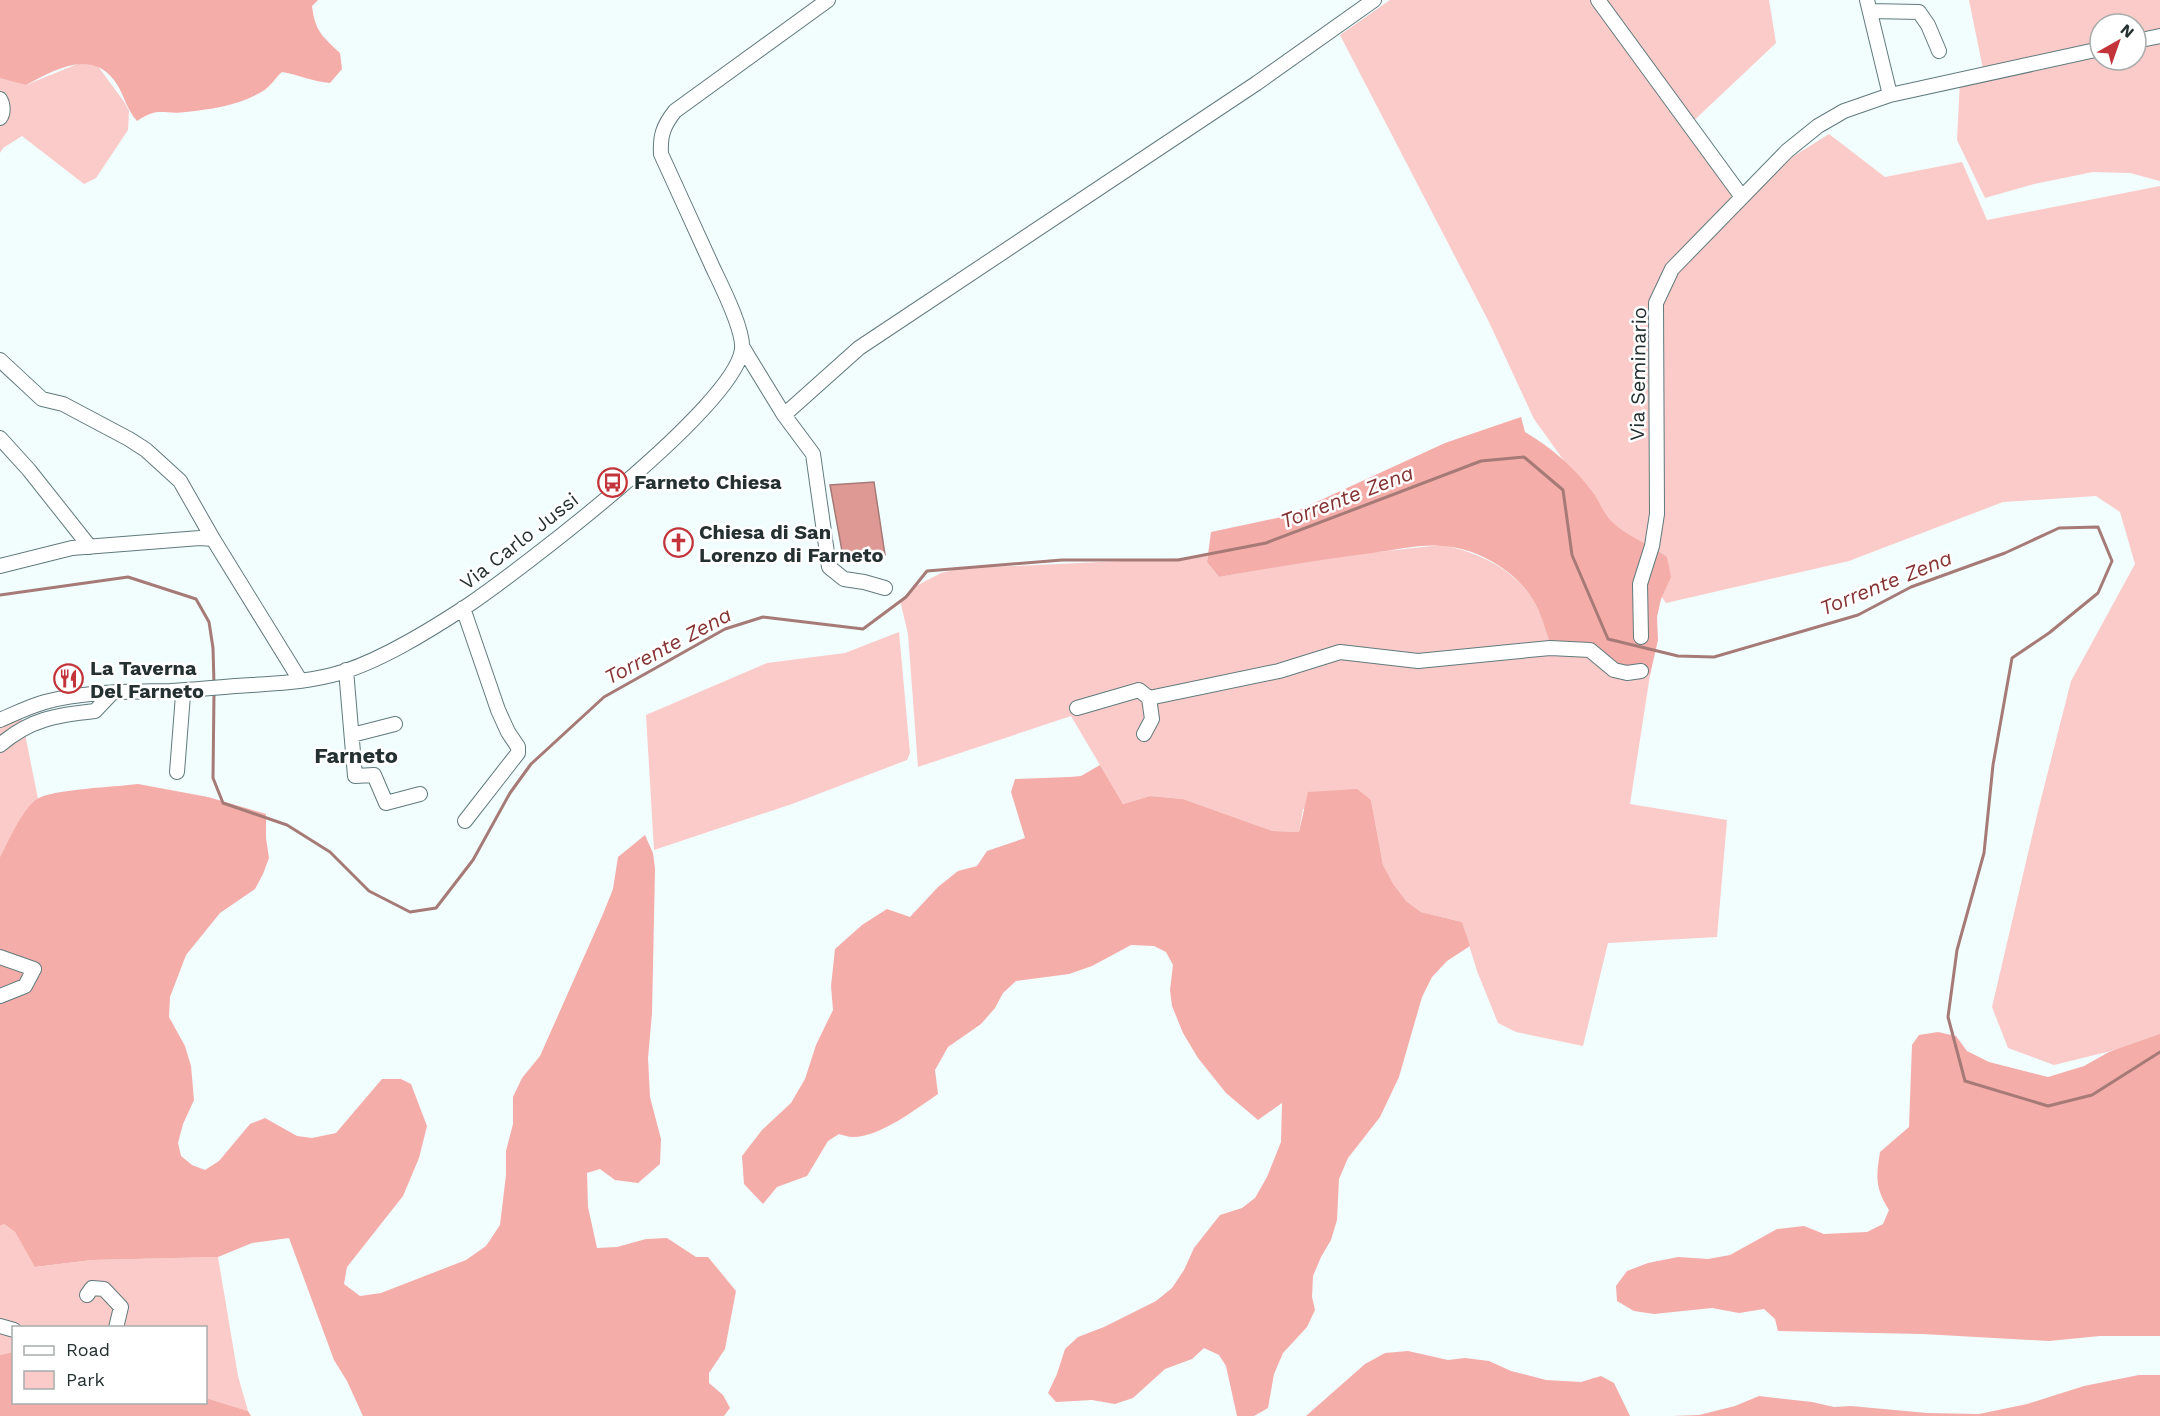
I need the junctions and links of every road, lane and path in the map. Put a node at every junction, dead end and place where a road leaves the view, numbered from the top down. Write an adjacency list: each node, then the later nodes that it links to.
1 (828, 0): 11 (street)
2 (1374, 0): 13 (street)
3 (1598, 0): 10 (street)
4 (1869, 6): 5 (street); 7 (street)
5 (1939, 51)
6 (2088, 52): 7 (street, Via Seminario)
7 (1890, 95): 10 (street, Via Seminario)
8 (0, 99): 9 (street)
9 (0, 118)
10 (1742, 197): 20 (street, Via Seminario)
11 (742, 348): 13 (street); 19 (street, Via Carlo Jussi)
12 (0, 360): 15 (street)
13 (784, 415): 18 (street)
14 (0, 438): 16 (street)
15 (213, 539): 16 (street); 23 (street)
16 (90, 547): 17 (street)
17 (0, 566)
18 (885, 588)
19 (463, 608): 21 (street, Via Carlo Jussi); 35 (street)
20 (1641, 637)
21 (346, 670): 23 (street, Via Carlo Jussi); 31 (street)
22 (1641, 671): 26 (street)
23 (300, 680): 24 (street, Via Carlo Jussi)
24 (189, 692): 25 (street, Via Carlo Jussi); 33 (street)
25 (112, 693): 28 (street, Via Carlo Jussi); 32 (street)
26 (1149, 698): 27 (street); 30 (street)
27 (1077, 708)
28 (0, 720)
29 (395, 724): 31 (street)
30 (1144, 734)
31 (352, 735): 34 (street)
32 (0, 746)
33 (177, 772)
34 (420, 794)
35 (465, 821)
36 (0, 957): 37 (street)
37 (0, 996)
38 (87, 1295): 39 (street)
39 (116, 1326)

